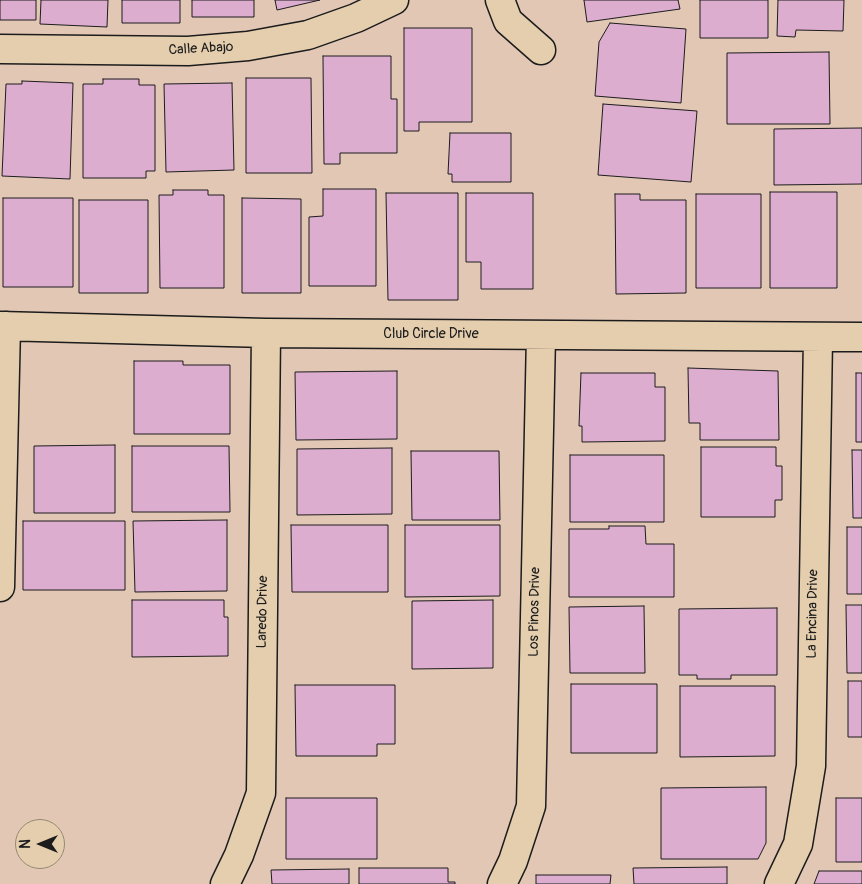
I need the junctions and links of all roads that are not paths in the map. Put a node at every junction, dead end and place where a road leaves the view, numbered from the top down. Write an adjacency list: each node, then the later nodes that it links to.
1 (394, 0): 3 (street, Calle Abajo)
2 (500, 0): 4 (street)
3 (0, 49)
4 (541, 50)
5 (3, 326): 6 (street, Club Circle Drive); 10 (street)
6 (266, 333): 7 (street, Club Circle Drive); 11 (street, Laredo Drive)
7 (541, 335): 8 (street, Club Circle Drive); 12 (street, Los Pinos Drive)
8 (818, 338): 9 (street, Club Circle Drive); 13 (street, La Encina Drive)
9 (862, 338)
10 (0, 587)
11 (225, 884)
12 (502, 884)
13 (779, 884)

